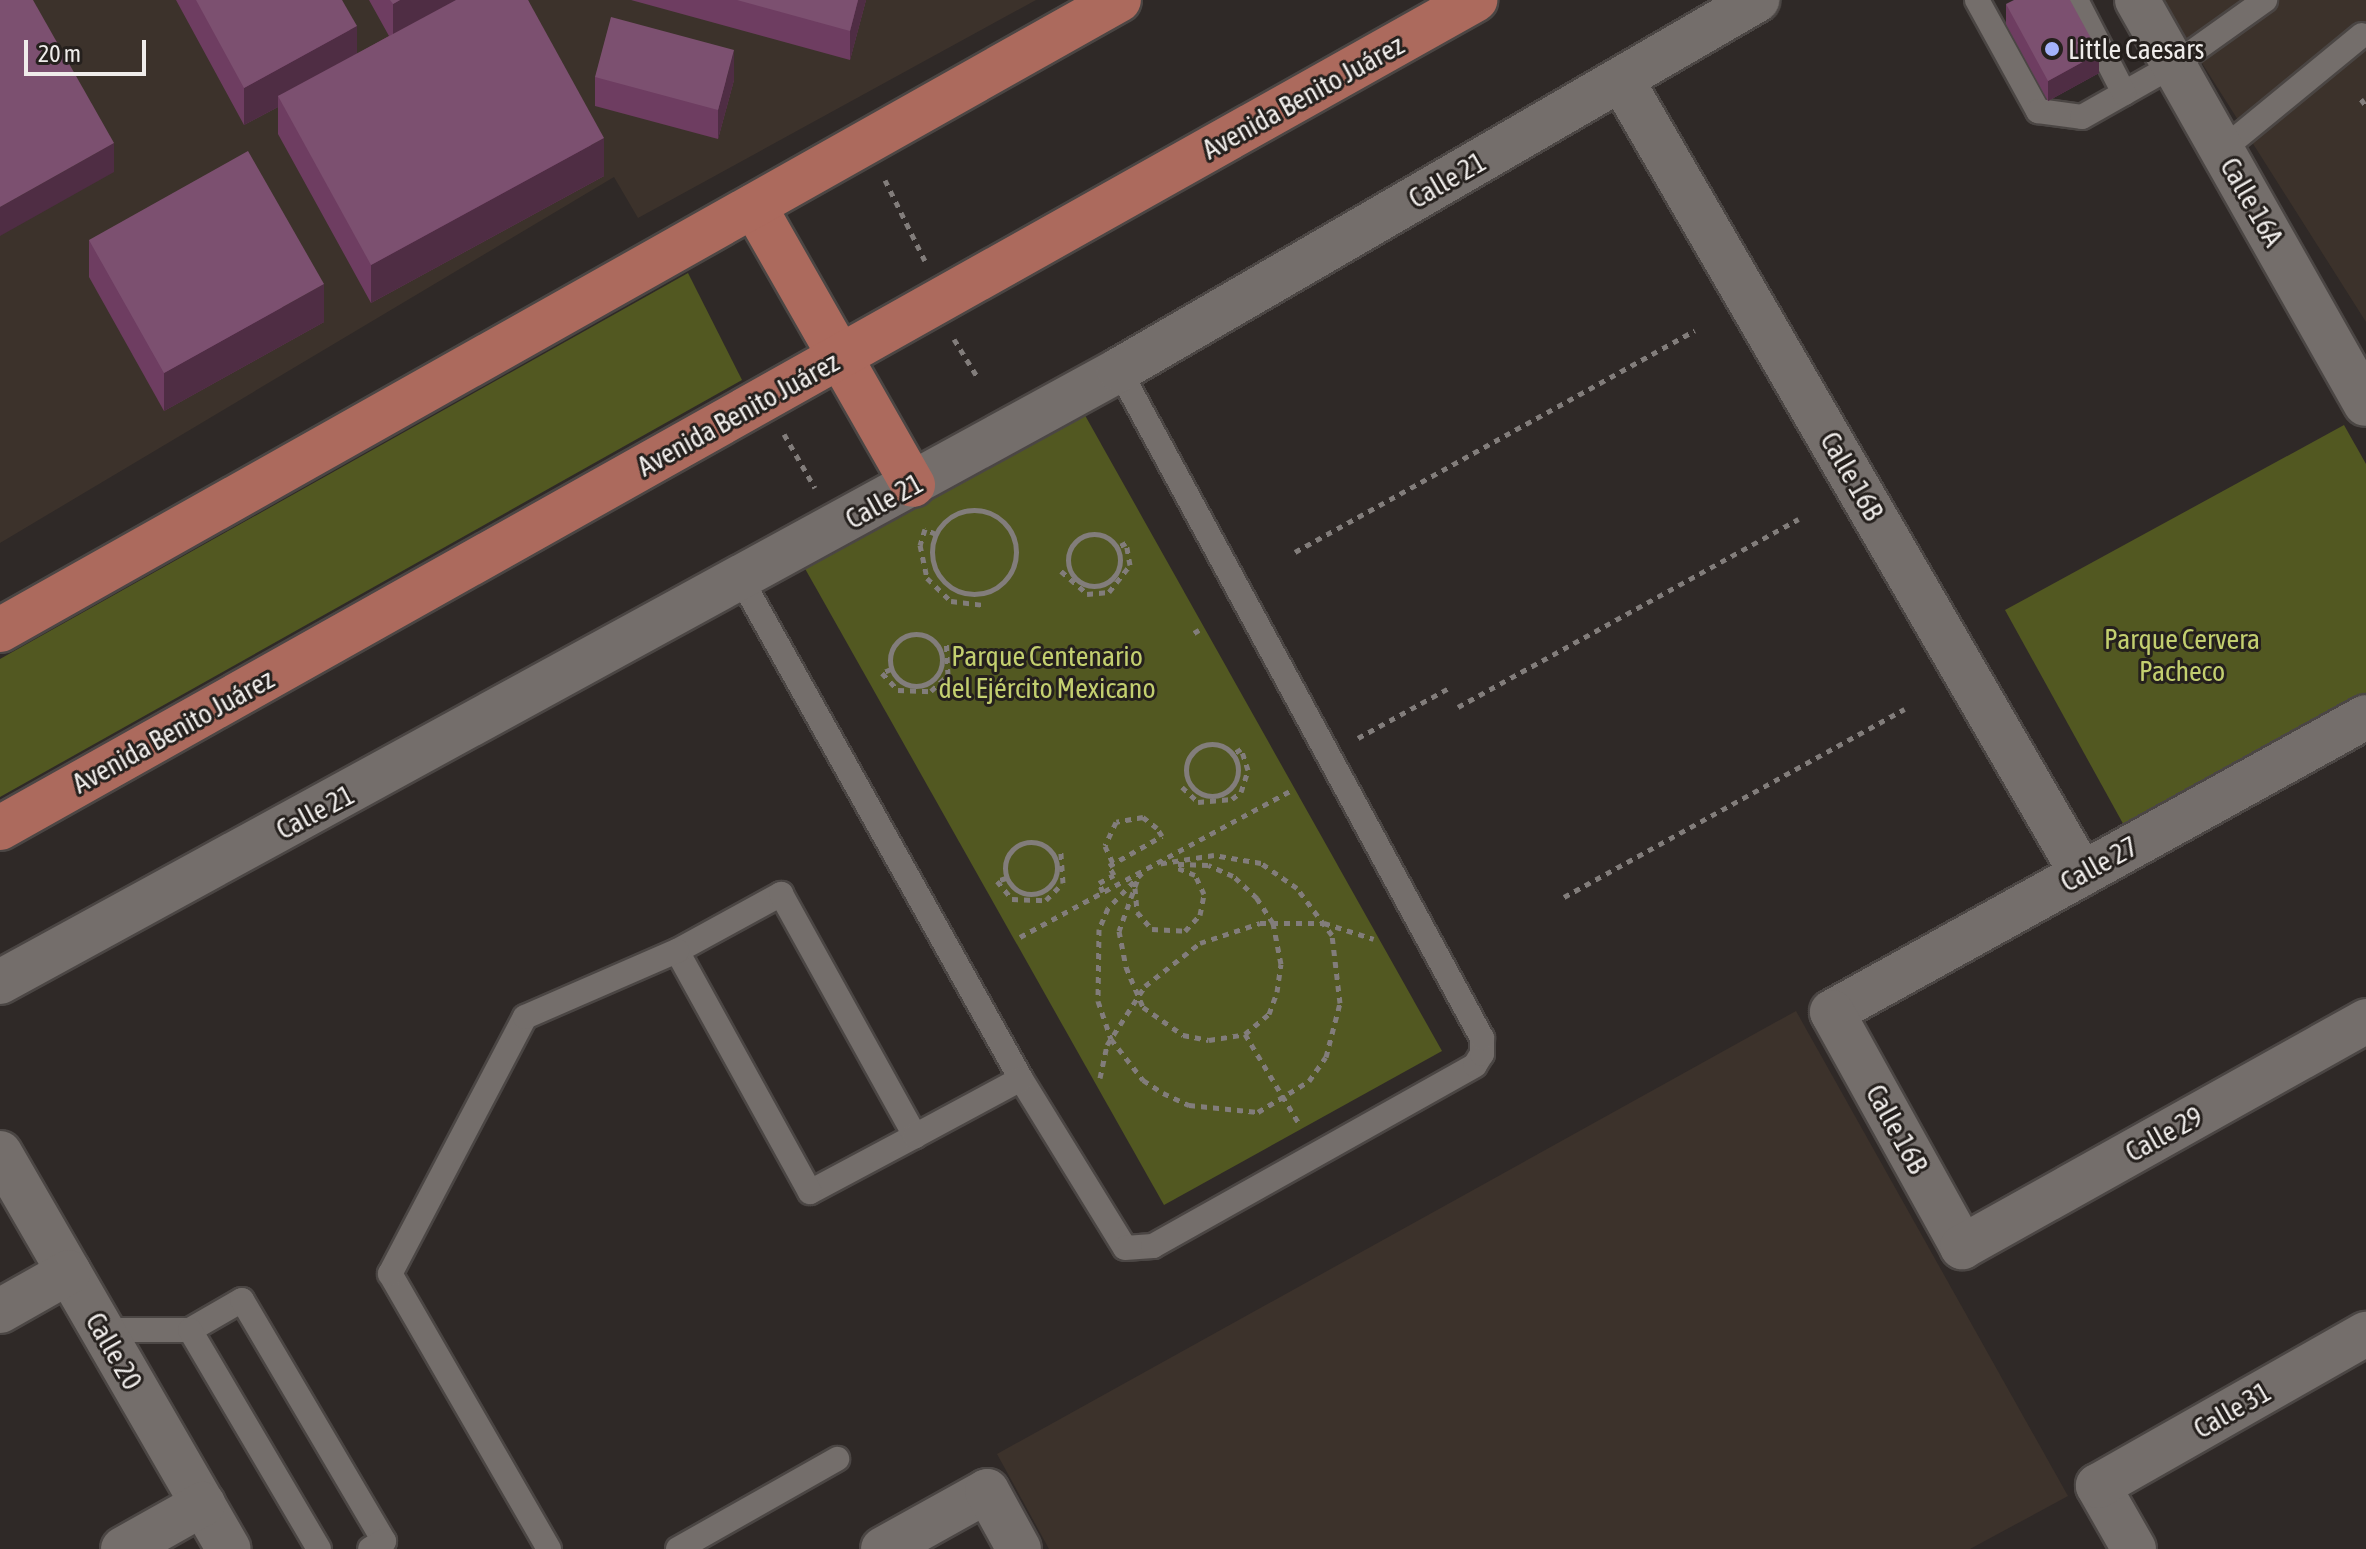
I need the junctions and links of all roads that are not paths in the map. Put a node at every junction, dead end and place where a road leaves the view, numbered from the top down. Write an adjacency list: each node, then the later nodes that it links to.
1 (1119, 0): 13 (main road)
2 (1475, 0): 14 (main road, Avenida Benito Juárez)
3 (1757, 0): 10 (street, Calle 21)
4 (1977, 0): 11 (lane)
5 (2076, 0): 11 (lane)
6 (2137, 0): 9 (street, Calle 16A)
7 (2265, 0): 9 (lane)
8 (2362, 35): 12 (lane)
9 (2174, 65): 11 (lane); 12 (street, Calle 16A)
10 (1621, 79): 15 (street, Calle 21); 22 (street, Calle 16B)
11 (2124, 93)
12 (2222, 150): 16 (street, Calle 16A)
13 (754, 206): 14 (main road); 19 (main road)
14 (838, 358): 17 (main road); 21 (main road, Avenida Benito Juárez)
15 (1119, 370): 17 (street, Calle 21); 27 (lane)
16 (2366, 404)
17 (913, 485): 18 (street, Calle 21)
18 (742, 581): 24 (street, Calle 21); 27 (lane)
19 (0, 630)
20 (2366, 717): 22 (street, Calle 27)
21 (0, 828)
22 (2082, 874): 25 (street, Calle 27)
23 (677, 951): 28 (lane); 28 (lane); 42 (lane)
24 (0, 982)
25 (1832, 1012): 30 (street, Calle 16B)
26 (2366, 1021): 30 (street, Calle 29)
27 (1021, 1079): 28 (lane)
28 (915, 1136)
29 (0, 1153): 31 (street, Calle 20)
30 (1962, 1247)
31 (69, 1272): 32 (street); 33 (street, Calle 20)
32 (0, 1311)
33 (102, 1330): 34 (lane); 37 (street, Calle 20)
34 (190, 1330): 40 (lane); 41 (lane)
35 (2366, 1334): 46 (street, Calle 31)
36 (837, 1459): 43 (lane)
37 (203, 1504): 38 (street); 39 (street, Calle 20)
38 (123, 1549)
39 (229, 1549)
40 (319, 1549)
41 (370, 1549)
42 (549, 1549)
43 (678, 1549)
44 (883, 1549): 45 (street)
45 (1019, 1549)
46 (2134, 1549)

